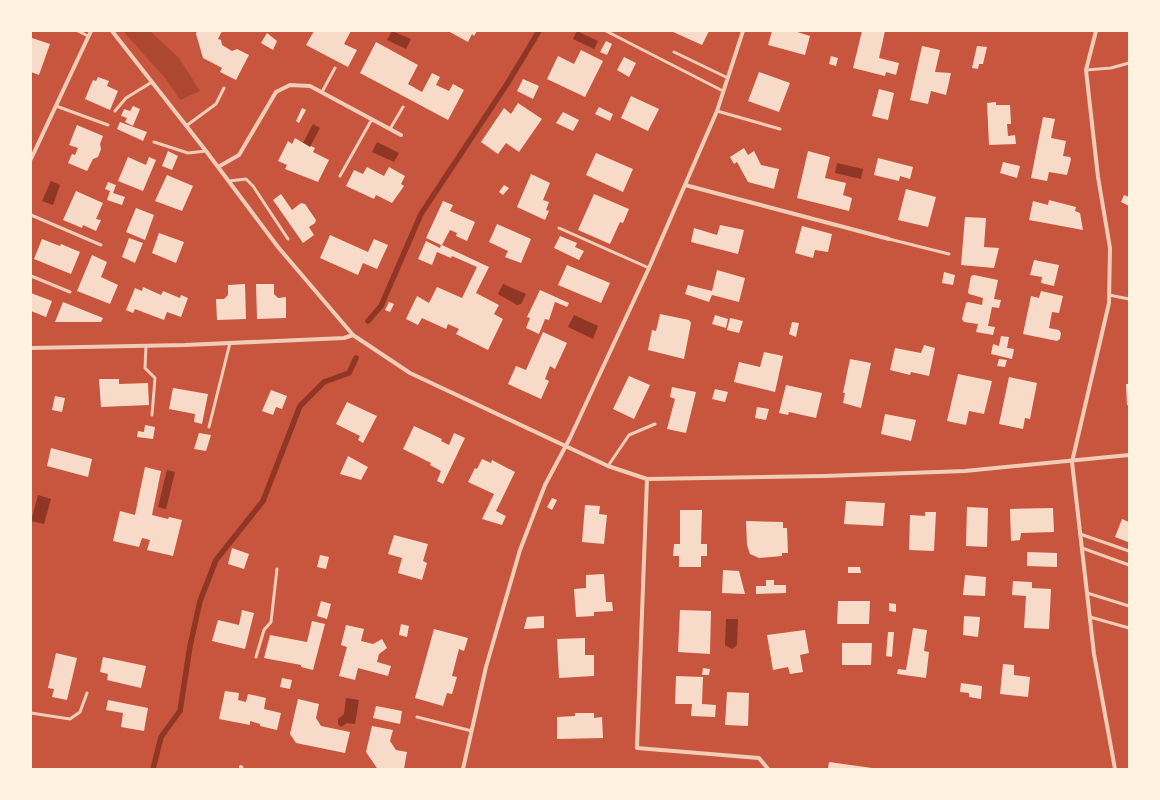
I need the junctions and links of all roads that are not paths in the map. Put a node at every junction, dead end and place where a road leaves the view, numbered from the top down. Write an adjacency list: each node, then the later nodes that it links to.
1 (78, 31): 7 (lane)
2 (91, 31): 7 (street)
3 (112, 31): 13 (street)
4 (606, 31): 16 (lane)
5 (743, 31): 12 (street)
6 (1096, 31): 11 (street)
7 (88, 36): 17 (street)
8 (674, 52): 12 (lane)
9 (1129, 63): 11 (lane)
10 (335, 68): 15 (lane)
11 (1086, 70): 43 (street)
12 (728, 78): 16 (street)
13 (152, 82): 19 (lane); 23 (street)
14 (224, 88): 23 (lane)
15 (322, 92): 21 (street); 30 (street)
16 (723, 92): 20 (street)
17 (56, 106): 22 (lane); 29 (street)
18 (403, 107): 24 (lane)
19 (115, 111)
20 (717, 111): 25 (lane); 33 (street)
21 (372, 119): 24 (street); 31 (lane)
22 (108, 124)
23 (186, 126): 28 (street)
24 (390, 129): 26 (street)
25 (780, 129)
26 (401, 135)
27 (154, 142): 28 (lane)
28 (206, 151): 30 (street)
29 (31, 159)
30 (218, 167): 32 (street)
31 (340, 176)
32 (229, 181): 37 (lane); 45 (street)
33 (685, 185): 36 (street); 40 (street)
34 (31, 215): 38 (lane)
35 (560, 228): 40 (lane)
36 (889, 239): 39 (lane)
37 (288, 240)
38 (101, 245)
39 (950, 254)
40 (649, 268): 52 (street)
41 (31, 276): 42 (lane)
42 (70, 292)
43 (1110, 295): 44 (lane); 54 (street)
44 (1129, 299)
45 (353, 335): 46 (street); 52 (street)
46 (230, 343): 47 (street); 51 (lane)
47 (146, 346): 48 (street); 49 (lane)
48 (31, 348)
49 (152, 415)
50 (655, 424): 55 (lane)
51 (210, 427)
52 (565, 447): 55 (street); 70 (street)
53 (1129, 455): 54 (street)
54 (1072, 462): 56 (street); 57 (street)
55 (608, 466): 56 (street)
56 (647, 479): 72 (street)
57 (1080, 534): 58 (street); 59 (lane)
58 (1082, 548): 60 (lane); 62 (street)
59 (1129, 552)
60 (1129, 565)
61 (277, 569): 66 (lane)
62 (1087, 593): 63 (lane); 64 (street)
63 (1129, 606)
64 (1090, 617): 65 (lane); 73 (street)
65 (1129, 628)
66 (256, 657)
67 (87, 693): 68 (lane)
68 (31, 713)
69 (417, 717): 70 (lane)
70 (472, 731): 71 (street)
71 (463, 769)
72 (768, 769)
73 (1115, 769)

